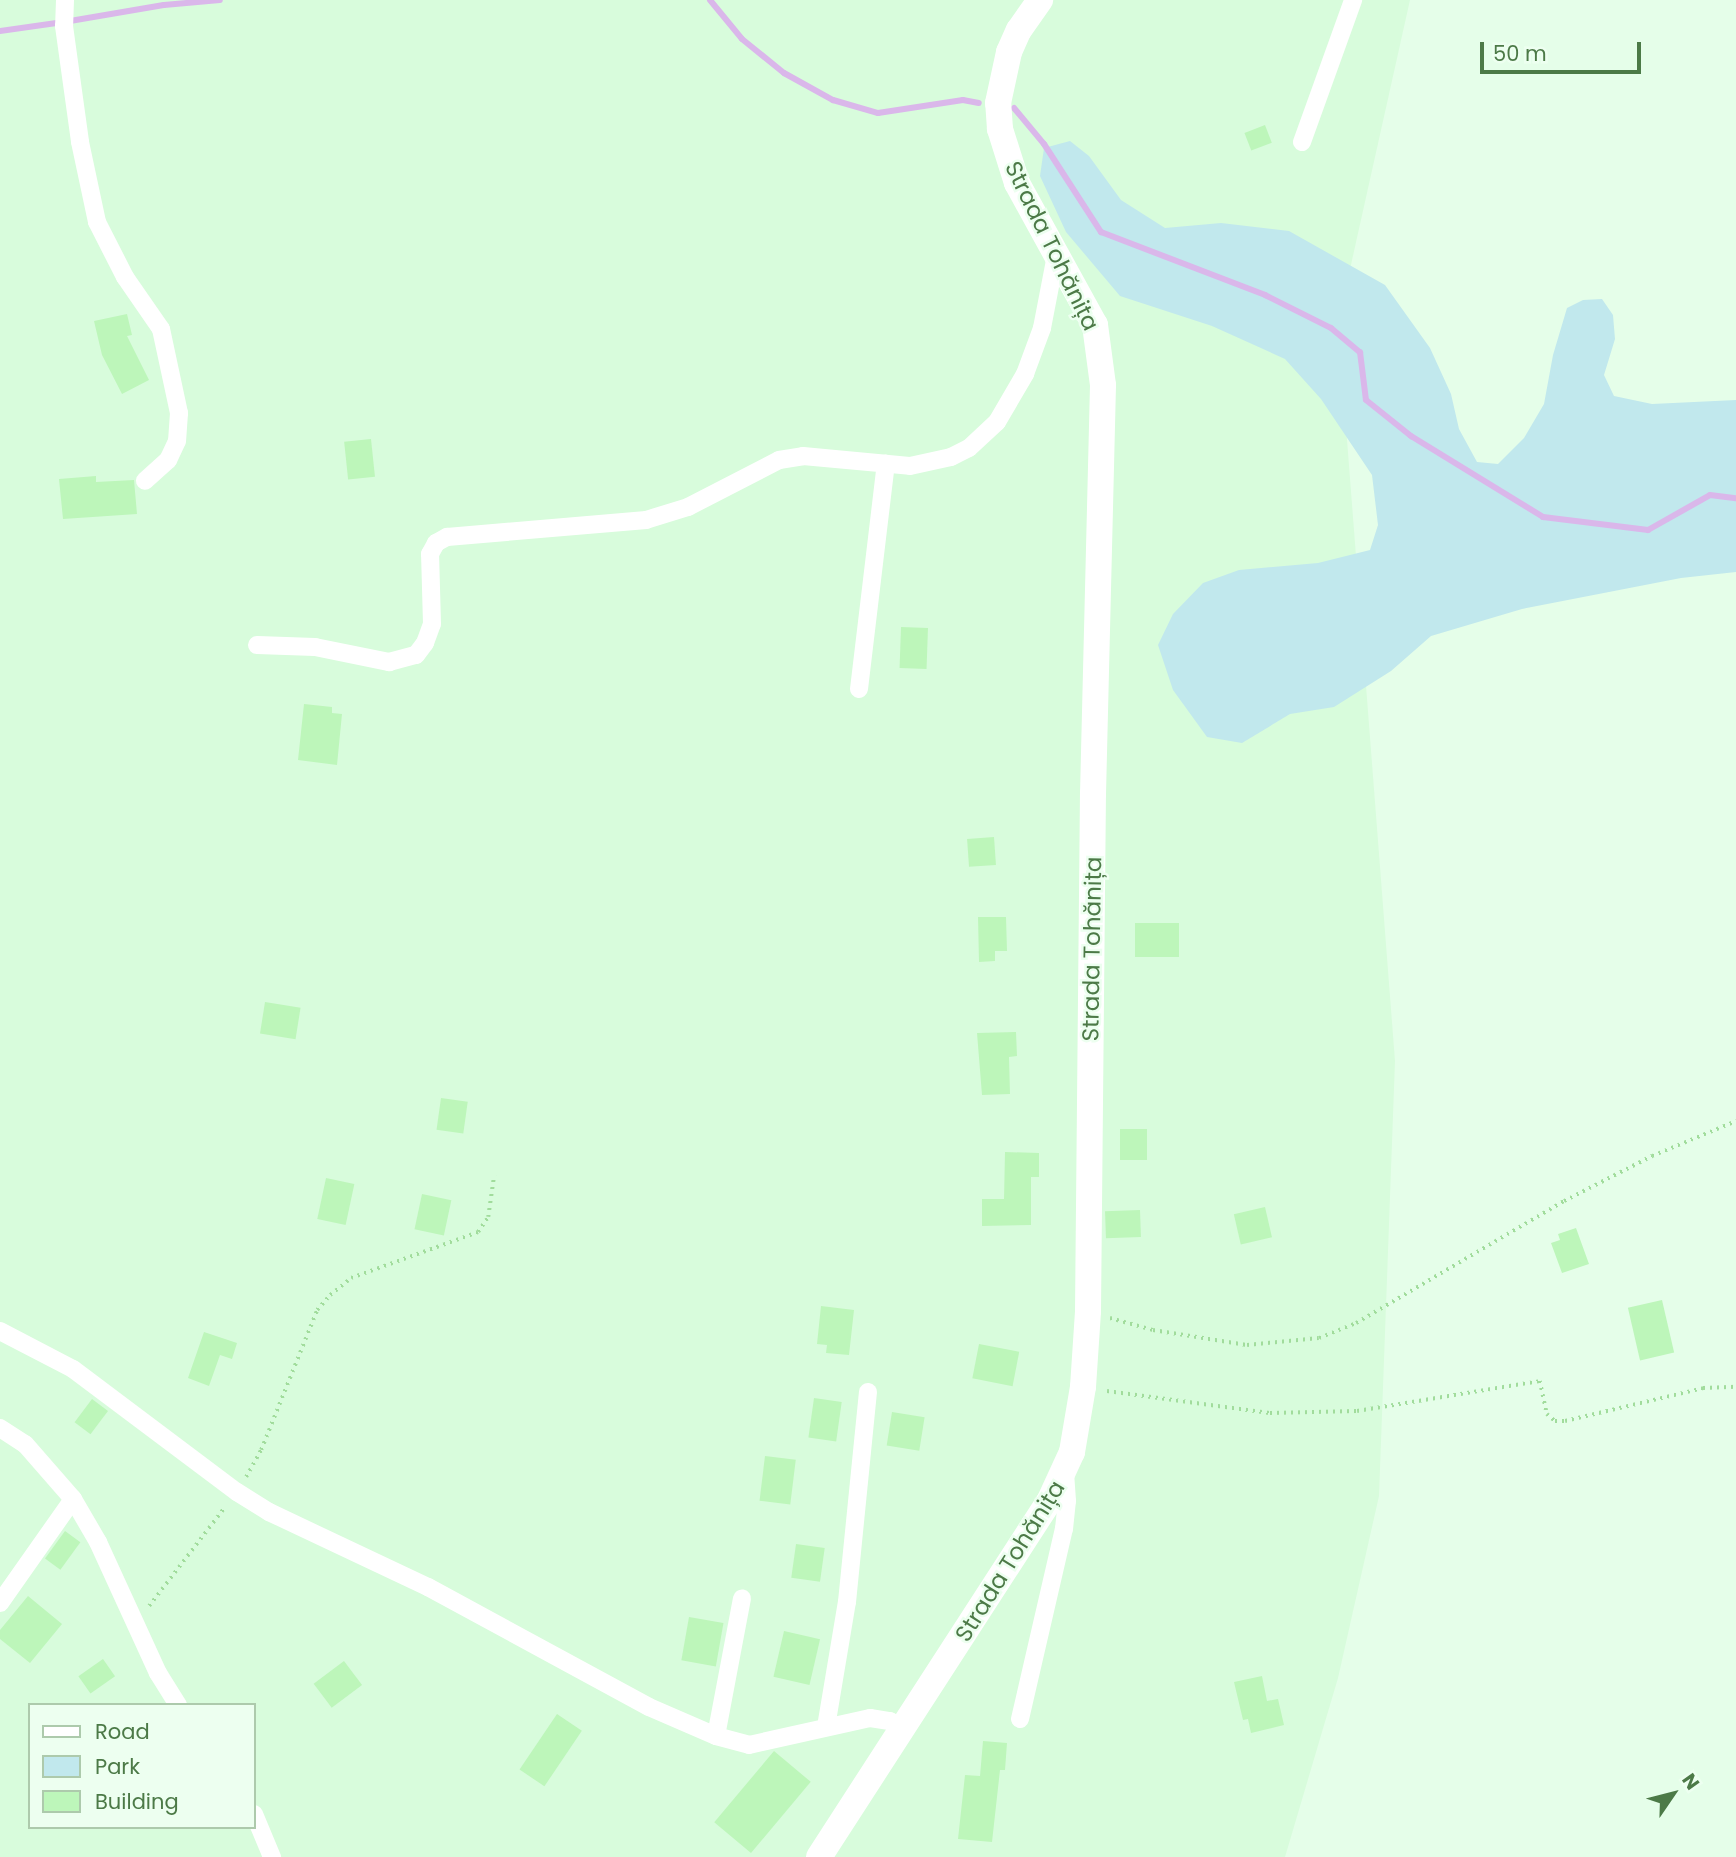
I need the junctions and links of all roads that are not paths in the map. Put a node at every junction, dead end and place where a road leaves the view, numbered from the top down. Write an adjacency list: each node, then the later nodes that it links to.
1 (65, 0): 7 (street)
2 (1040, 0): 5 (main road, Strada Tohănița)
3 (1353, 0): 4 (street)
4 (1301, 142)
5 (1056, 255): 6 (street); 13 (main road, Strada Tohănița)
6 (886, 464): 8 (street); 9 (street)
7 (145, 481)
8 (257, 645)
9 (859, 689)
10 (0, 1331): 21 (street)
11 (868, 1392): 19 (street)
12 (0, 1428): 14 (street)
13 (1065, 1473): 18 (street); 20 (main road, Strada Tohănița)
14 (73, 1499): 16 (street); 17 (street)
15 (742, 1598): 21 (street)
16 (0, 1603)
17 (177, 1703)
18 (1020, 1719)
19 (826, 1727): 20 (street); 21 (street)
20 (902, 1730): 24 (main road, Strada Tohănița)
21 (716, 1736)
22 (256, 1819): 23 (street)
23 (272, 1857)
24 (819, 1857)

